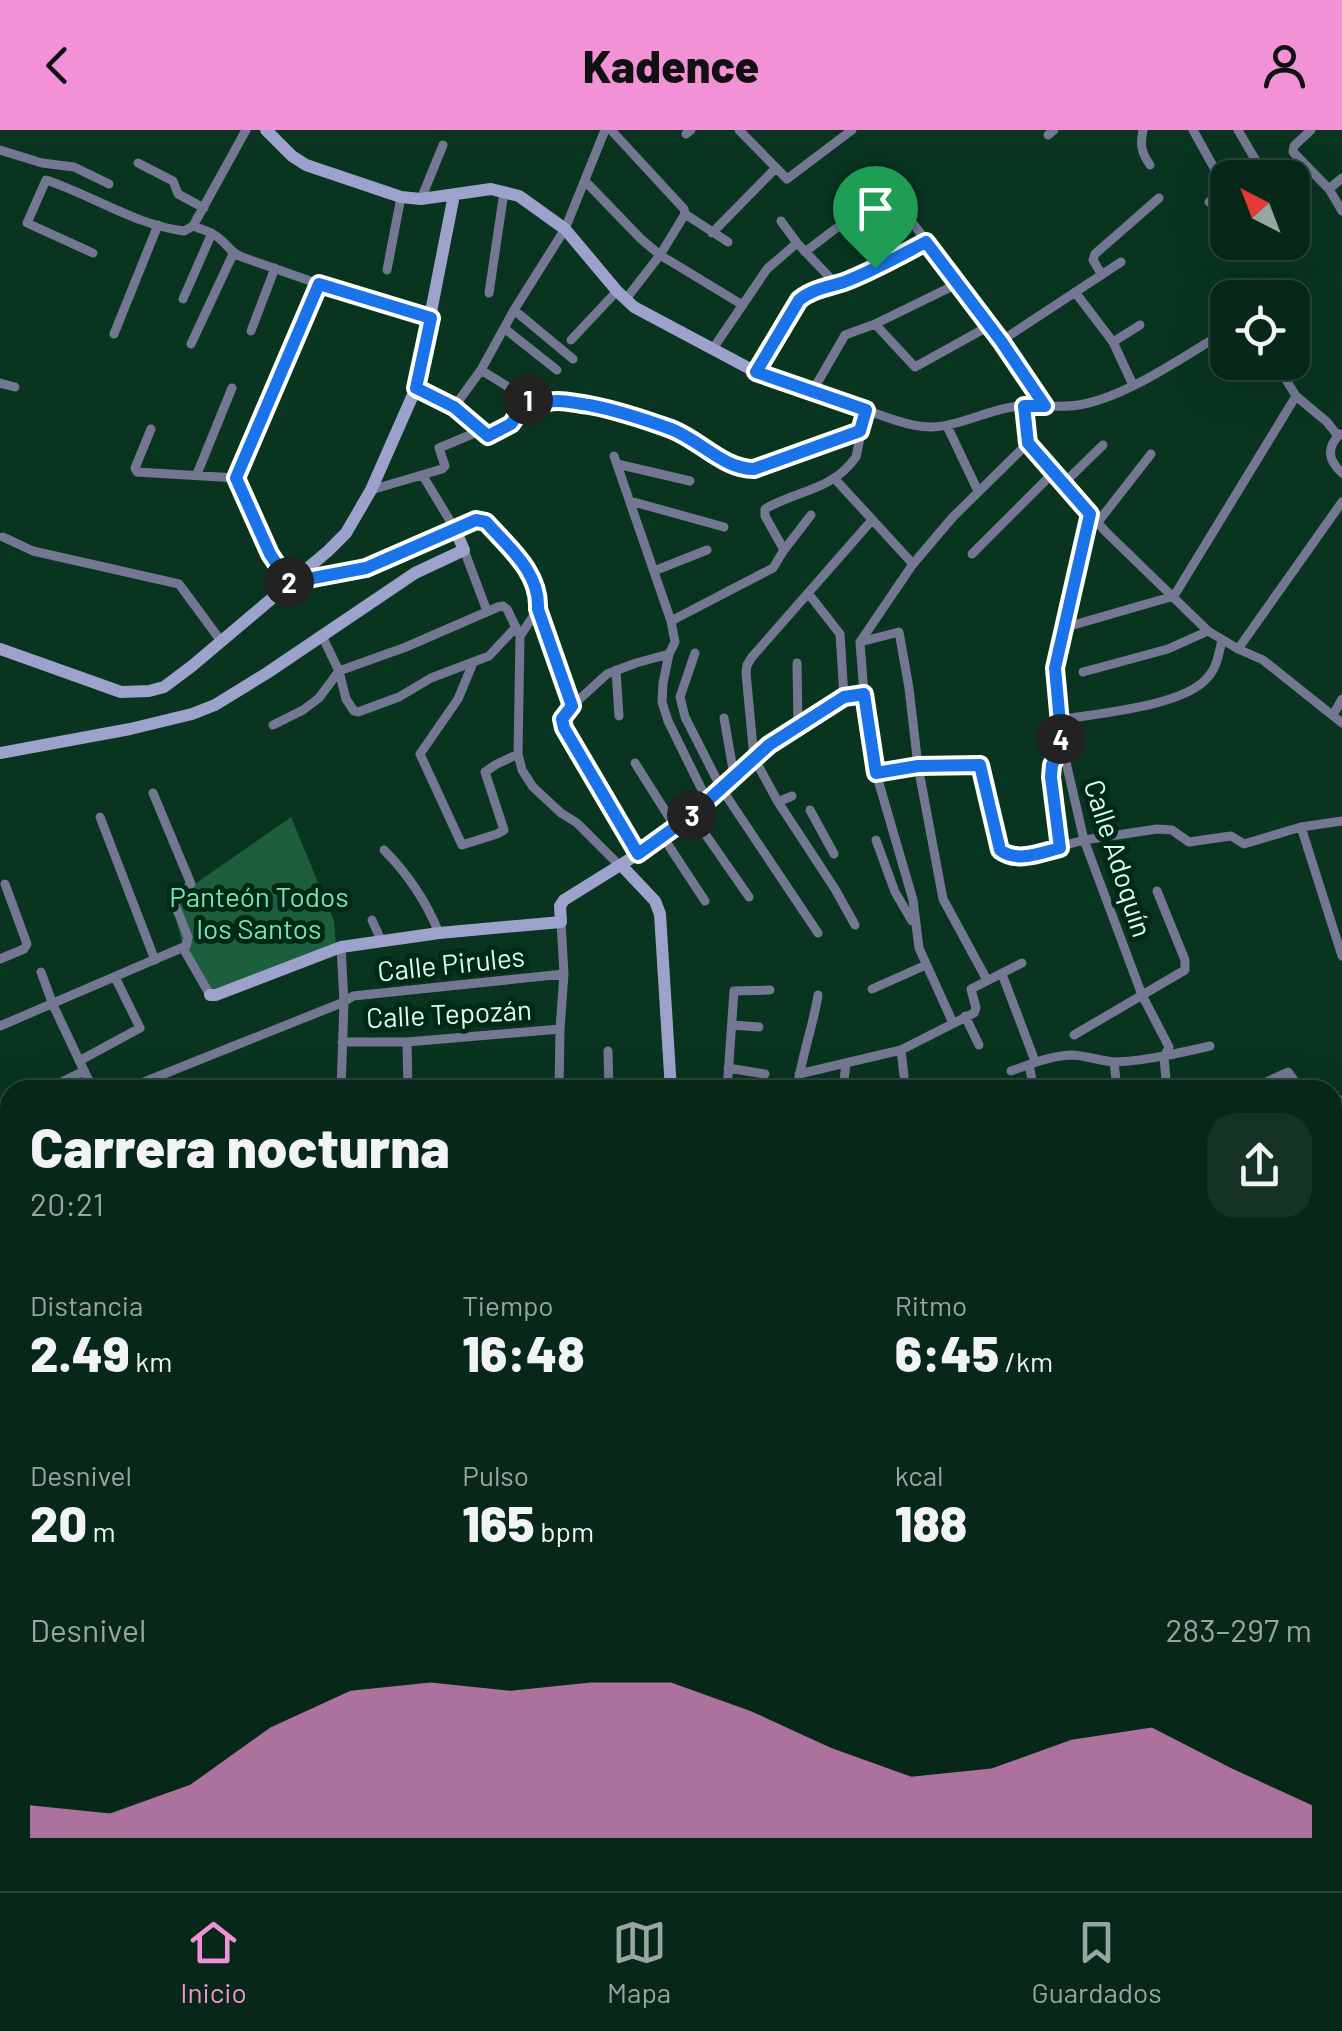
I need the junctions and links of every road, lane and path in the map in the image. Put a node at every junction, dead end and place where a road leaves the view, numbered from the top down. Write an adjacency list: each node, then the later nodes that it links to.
1 (246, 130): 26 (street)
2 (266, 130): 23 (street)
3 (608, 130): 18 (street); 28 (street)
4 (739, 130): 16 (street)
5 (852, 130): 16 (street)
6 (1143, 130): 15 (street)
7 (1192, 130): 13 (street)
8 (1238, 130): 12 (street)
9 (1311, 130): 20 (street)
10 (443, 145): 25 (street)
11 (0, 150): 19 (street)
12 (1256, 160)
13 (1210, 162)
14 (138, 163): 26 (street)
15 (1150, 165)
16 (775, 169): 34 (street)
17 (1342, 178): 20 (street)
18 (585, 181): 32 (street); 41 (street)
19 (109, 184)
20 (1329, 190): 27 (street)
21 (504, 192): 22 (street); 32 (street); 50 (street)
22 (454, 195): 25 (street); 55 (street)
23 (401, 197): 25 (street); 44 (street)
24 (1160, 198): 45 (street)
25 (421, 200)
26 (204, 208): 31 (street)
27 (1342, 210)
28 (685, 214): 34 (street); 41 (street)
29 (781, 221): 37 (street)
30 (158, 225): 31 (street); 39 (street); 61 (street)
31 (193, 226): 33 (street)
32 (565, 229): 51 (street); 54 (street)
33 (212, 233): 40 (street); 52 (street)
34 (712, 233): 35 (street)
35 (728, 242)
36 (926, 242): 38 (street); 47 (street); 48 (street)
37 (797, 243): 38 (street); 53 (street)
38 (805, 252): 47 (street)
39 (92, 253)
40 (232, 254): 43 (street); 66 (street)
41 (660, 255): 51 (street); 53 (street)
42 (1121, 262): 45 (street)
43 (275, 268): 46 (street); 60 (street)
44 (387, 270)
45 (1102, 275): 49 (street)
46 (319, 284): 55 (street); 97 (street)
47 (836, 284): 71 (street)
48 (957, 284): 56 (street); 58 (street)
49 (1076, 292): 64 (street); 65 (street)
50 (489, 293)
51 (621, 295): 62 (street); 67 (street)
52 (184, 300)
53 (741, 304): 67 (street)
54 (514, 310): 59 (street); 68 (street)
55 (431, 318): 77 (street)
56 (875, 324): 58 (street); 78 (street)
57 (1140, 325): 65 (street)
58 (989, 326): 64 (street)
59 (504, 328): 69 (street); 70 (street)
60 (251, 332)
61 (114, 334)
62 (571, 340)
63 (1210, 340): 74 (street)
64 (1001, 341): 82 (street)
65 (1113, 342): 74 (street)
66 (191, 344)
67 (712, 350): 71 (street)
68 (573, 358)
69 (482, 370): 80 (street); 83 (street)
70 (557, 370)
71 (756, 372): 78 (street)
72 (1286, 380): 79 (street)
73 (0, 383): 75 (street)
74 (1132, 385): 82 (street)
75 (15, 387)
76 (232, 388): 95 (street)
77 (416, 388): 83 (street); 101 (street)
78 (812, 392): 84 (street)
79 (1296, 396): 89 (street); 120 (street)
80 (528, 400): 87 (street); 88 (street)
81 (1024, 406): 82 (street); 85 (street); 90 (street)
82 (1045, 406)
83 (454, 407): 87 (street)
84 (866, 410): 85 (street); 88 (street)
85 (948, 426): 102 (street)
86 (151, 429): 95 (street)
87 (482, 430): 96 (street)
88 (860, 431): 98 (street)
89 (1340, 434): 94 (street)
90 (1028, 443): 93 (street); 102 (street)
91 (1103, 444): 100 (street)
92 (1150, 454): 108 (street)
93 (1054, 472): 100 (street); 115 (street)
94 (1342, 473)
95 (197, 474): 97 (street)
96 (423, 476): 101 (street); 110 (street)
97 (236, 478): 118 (street)
98 (834, 478): 107 (street); 114 (street)
99 (690, 481): 103 (street)
100 (1064, 483): 105 (street)
101 (372, 490): 118 (street)
102 (978, 492): 116 (street)
103 (630, 501): 109 (street); 117 (street)
104 (1342, 502): 132 (street)
105 (1090, 514): 108 (street); 124 (street, Calle Adoquín)
106 (811, 515): 114 (street)
107 (872, 520): 116 (street); 119 (street)
108 (1098, 522): 120 (street)
109 (724, 527)
110 (454, 528): 112 (street); 118 (street); 121 (street)
111 (3, 538): 129 (street)
112 (464, 550): 122 (street); 127 (street)
113 (707, 550): 117 (street)
114 (784, 550): 123 (street)
115 (972, 554)
116 (913, 564): 130 (street)
117 (654, 571): 123 (street)
118 (295, 579): 129 (street)
119 (808, 593): 141 (street); 154 (street)
120 (1174, 596): 124 (street); 125 (street)
121 (538, 609): 126 (street); 143 (street)
122 (487, 612): 126 (street); 138 (street)
123 (672, 621): 134 (street)
124 (1064, 628): 147 (street, Calle Adoquín)
125 (1208, 631): 128 (street); 139 (street)
126 (518, 632): 135 (street); 153 (street)
127 (322, 636): 138 (street); 152 (street)
128 (1222, 640): 132 (street); 147 (street)
129 (220, 641): 131 (street)
130 (860, 642): 140 (street); 156 (street)
131 (0, 649)
132 (1238, 649): 144 (street)
133 (696, 653): 159 (street)
134 (669, 654): 137 (street); 162 (street)
135 (473, 663): 138 (street); 153 (street)
136 (797, 663): 150 (street)
137 (616, 670): 143 (street); 145 (street)
138 (339, 671): 149 (street)
139 (1083, 672)
140 (864, 694): 141 (street); 157 (street)
141 (844, 697): 150 (street)
142 (1342, 700): 144 (street)
143 (572, 706): 177 (street)
144 (1333, 715): 148 (street)
145 (619, 716)
146 (724, 718): 158 (street)
147 (1058, 720): 151 (street, Calle Adoquín)
148 (1342, 723)
149 (273, 725)
150 (798, 727): 154 (street)
151 (1062, 745): 174 (street, Calle Adoquín); 175 (street)
152 (0, 754)
153 (518, 754): 179 (street)
154 (754, 758): 158 (street); 163 (street)
155 (635, 762): 169 (street)
156 (918, 766): 157 (street); 175 (street); 202 (street)
157 (876, 773): 187 (street)
158 (734, 775): 159 (street)
159 (721, 788): 162 (street); 189 (street)
160 (152, 793): 191 (street)
161 (792, 796): 163 (street)
162 (707, 800): 165 (street)
163 (778, 802): 172 (street)
164 (810, 810): 170 (street)
165 (692, 815): 169 (street); 182 (street)
166 (100, 817): 195 (street)
167 (1342, 821): 168 (street)
168 (1301, 827): 174 (street); 193 (street)
169 (676, 828): 171 (street)
170 (822, 832): 172 (street); 178 (street)
171 (663, 837): 177 (street); 183 (street)
172 (802, 840): 186 (street)
173 (876, 840): 187 (street)
174 (1084, 840): 175 (street); 206 (street, Calle Adoquín)
175 (1060, 848)
176 (384, 850): 188 (street)
177 (638, 854): 179 (street)
178 (834, 854)
179 (620, 866): 185 (street); 240 (street)
180 (5, 884): 194 (street)
181 (1157, 892): 206 (street)
182 (748, 896)
183 (705, 901)
184 (372, 920): 190 (street)
185 (561, 922): 188 (street); 199 (street)
186 (855, 926)
187 (915, 928): 197 (street)
188 (440, 933): 190 (street)
189 (818, 933)
190 (381, 940): 192 (street)
191 (183, 948): 195 (street); 207 (street)
192 (341, 948): 207 (street); 208 (street)
193 (1342, 956)
194 (0, 959)
195 (154, 960): 201 (street)
196 (1022, 963): 200 (street)
197 (926, 965): 204 (street); 211 (street)
198 (41, 972): 209 (street)
199 (564, 974): 208 (street, Calle Pirules); 215 (street)
200 (1002, 974): 202 (street); 226 (street)
201 (115, 977): 209 (street); 227 (street)
202 (987, 980): 210 (street)
203 (770, 990): 212 (street)
204 (872, 990)
205 (818, 994): 231 (street)
206 (1142, 994): 216 (street); 223 (street, Calle Adoquín)
207 (210, 995)
208 (344, 1002): 217 (street); 235 (street, Calle Pirules)
209 (53, 1004): 213 (street); 227 (street)
210 (965, 1016): 211 (street); 219 (street)
211 (953, 1023): 221 (street)
212 (732, 1025): 214 (street); 228 (street)
213 (0, 1026)
214 (760, 1027)
215 (560, 1029): 218 (street, Calle Tepozán); 238 (street)
216 (1074, 1036)
217 (342, 1042): 218 (street, Calle Tepozán); 236 (street)
218 (407, 1042): 237 (street)
219 (979, 1045)
220 (1210, 1046): 223 (street)
221 (901, 1050): 225 (street); 232 (street)
222 (608, 1051): 239 (street)
223 (1164, 1057): 224 (street); 246 (street, Calle Adoquín)
224 (1114, 1062): 226 (street); 245 (street)
225 (846, 1063): 231 (street); 243 (street)
226 (1032, 1063): 229 (street); 244 (street)
227 (82, 1066): 233 (street); 234 (street)
228 (728, 1068): 230 (street); 241 (street)
229 (1011, 1071)
230 (765, 1074)
231 (799, 1074): 242 (street)
232 (904, 1076)
233 (60, 1080)
234 (90, 1080)
235 (149, 1080)
236 (341, 1080)
237 (408, 1080)
238 (559, 1080)
239 (608, 1080)
240 (670, 1080)
241 (727, 1080)
242 (798, 1080)
243 (844, 1080)
244 (1033, 1080)
245 (1117, 1080)
246 (1166, 1080)
247 (1271, 1080): 248 (street)
248 (1294, 1080)

